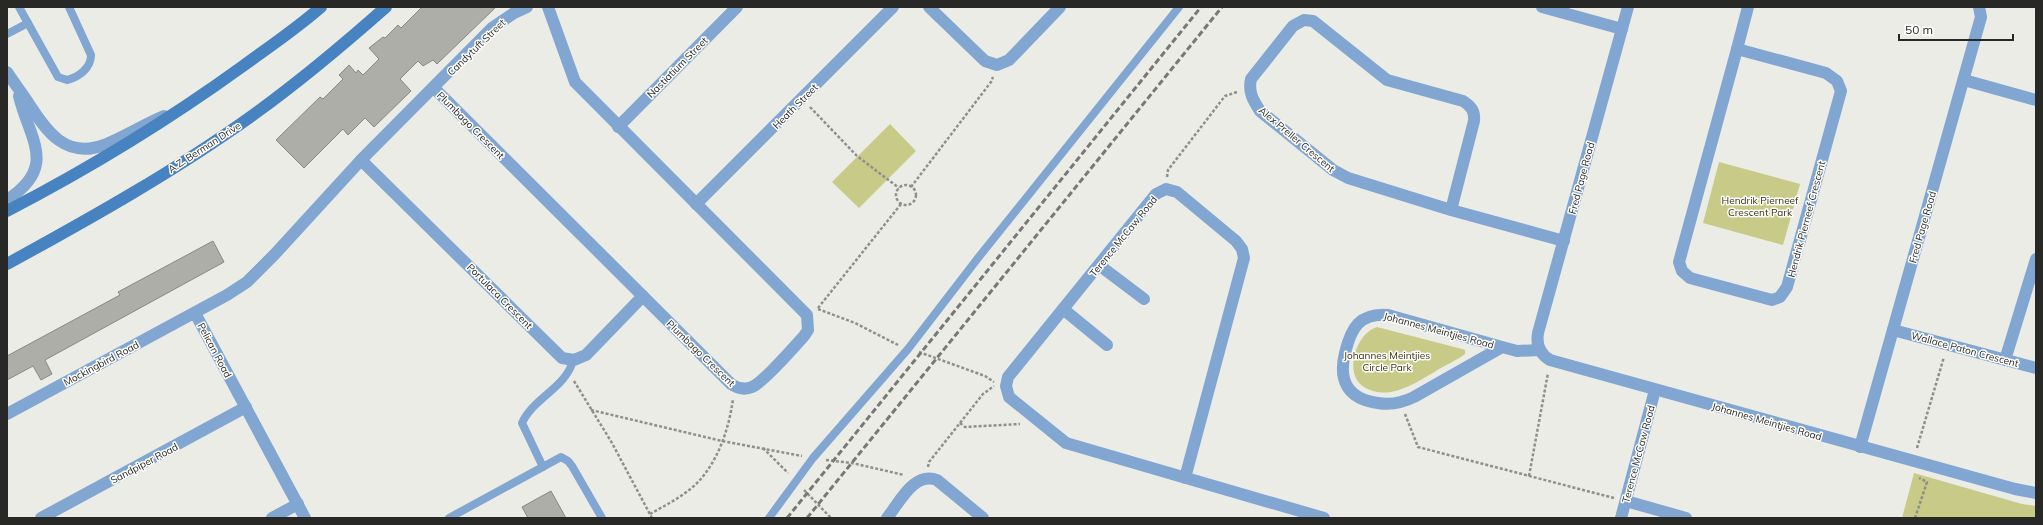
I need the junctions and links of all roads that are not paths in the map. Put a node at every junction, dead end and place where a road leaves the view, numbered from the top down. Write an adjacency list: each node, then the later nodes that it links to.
1 (19, 7): 16 (lane)
2 (69, 7): 16 (lane)
3 (320, 7): 25 (main road)
4 (386, 7): 34 (main road, A.Z. Berman Drive)
5 (527, 7): 23 (street, Candytuft Street)
6 (548, 7): 26 (street, Plumbago Crescent)
7 (737, 7): 26 (street, Nastiatium Street)
8 (893, 7): 29 (street, Heath Street)
9 (929, 7): 10 (street)
10 (1060, 7)
11 (1178, 7): 61 (lane)
12 (1542, 7): 17 (street)
13 (1628, 7): 17 (street, Fred Page Road)
14 (1748, 7): 19 (street, Hendrik Pierneef Crescent)
15 (1979, 7): 21 (street, Fred Page Road)
16 (28, 23): 18 (lane)
17 (1622, 29): 32 (street, Fred Page Road)
18 (7, 34)
19 (1737, 49): 19 (street, Hendrik Pierneef Crescent)
20 (7, 72): 22 (street)
21 (1964, 80): 24 (street); 40 (street, Fred Page Road)
22 (17, 88): 25 (street); 28 (street)
23 (434, 88): 27 (street, Candytuft Street); 36 (street, Plumbago Crescent)
24 (2036, 100)
25 (186, 108): 31 (main road)
26 (618, 127): 29 (street, Plumbago Crescent)
27 (361, 160): 39 (street, Pelican Road); 44 (street, Portulaca Crescent)
28 (7, 200)
29 (696, 204): 36 (street, Plumbago Crescent)
30 (1451, 210): 30 (street, Alex Preller Crescent); 32 (street, Alex Preller Crescent)
31 (7, 211)
32 (1564, 241): 43 (street, Fred Page Road)
33 (2036, 259): 45 (street)
34 (7, 264)
35 (1099, 265): 37 (street); 38 (street, Terence McCaw Road); 52 (street, Terence McCaw Road)
36 (643, 296): 44 (street)
37 (1144, 299)
38 (1063, 309): 41 (street); 52 (street, Terence McCaw Road)
39 (195, 313): 48 (street, Pelican Road); 49 (street, Mockingbird Road)
40 (1893, 330): 45 (street, Wallace Paton Crescent); 50 (street, Fred Page Road)
41 (1107, 344)
42 (1502, 347): 42 (street, Johannes Meintjies Road); 43 (street, Johannes Meintjies Road)
43 (1540, 350): 47 (street, Johannes Meintjies Road)
44 (573, 360): 51 (lane)
45 (2005, 360): 46 (street, Wallace Paton Crescent)
46 (2036, 368)
47 (1655, 390): 50 (street, Johannes Meintjies Road); 54 (street, Terence McCaw Road)
48 (246, 407): 55 (street, Pelican Road); 56 (street, Sandpiper Road)
49 (7, 414)
50 (1860, 447): 53 (street, Johannes Meintjies Road)
51 (543, 467): 59 (lane); 60 (lane)
52 (1185, 478): 64 (street, Terence McCaw Road)
53 (2036, 493)
54 (1626, 501): 65 (street, Terence McCaw Road); 66 (street)
55 (298, 504): 57 (street); 58 (street)
56 (41, 518)
57 (272, 518)
58 (305, 518)
59 (449, 518)
60 (602, 518)
61 (769, 518)
62 (887, 518): 63 (street)
63 (983, 518)
64 (1324, 518)
65 (1621, 518)
66 (1686, 518)

